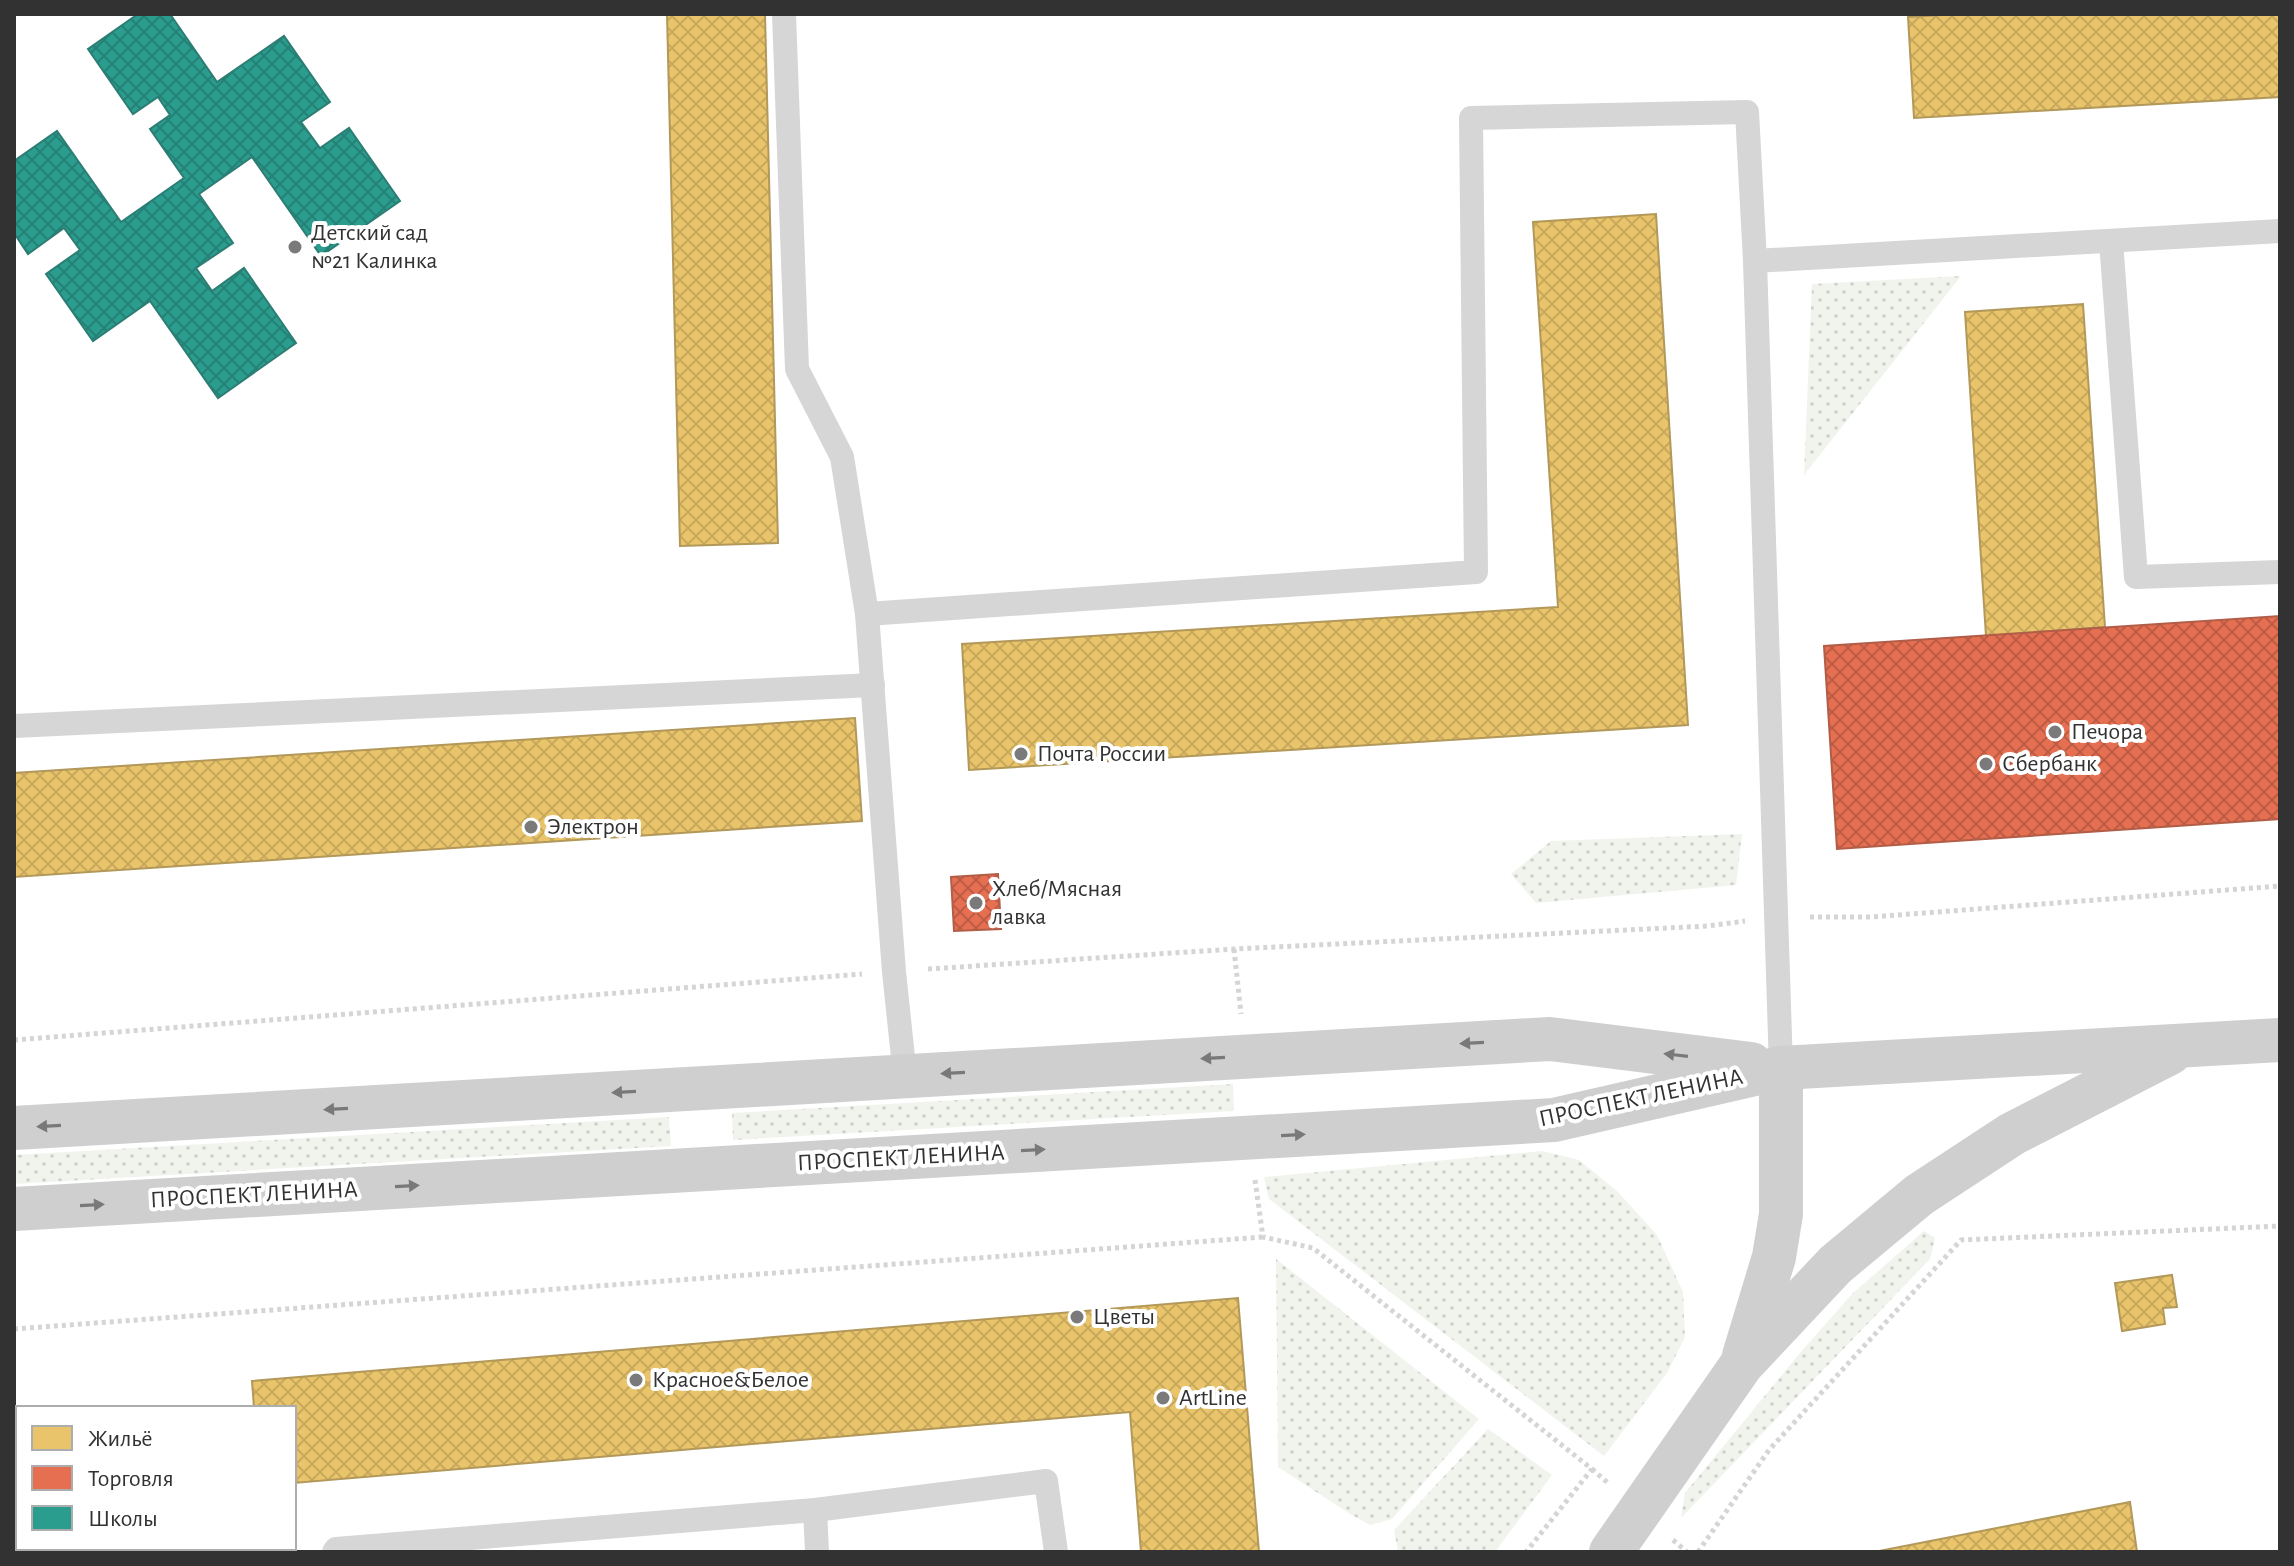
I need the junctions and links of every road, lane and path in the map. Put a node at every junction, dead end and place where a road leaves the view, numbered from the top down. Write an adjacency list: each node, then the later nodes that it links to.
1 (784, 14): 6 (lane)
2 (2280, 231): 3 (lane)
3 (2111, 241): 4 (lane); 5 (lane)
4 (1755, 261): 6 (lane); 10 (lane)
5 (2280, 572)
6 (867, 614): 7 (lane)
7 (873, 685): 8 (lane); 12 (lane)
8 (14, 726)
9 (2280, 886): 10 (path)
10 (1776, 917): 11 (path); 17 (lane)
11 (1234, 949): 12 (path); 16 (path)
12 (894, 972): 13 (path); 18 (lane)
13 (14, 1040)
14 (2280, 1040): 15 (main road, ПРОСПЕКТ ЛЕНИНА)
15 (2187, 1045): 17 (main road, ПРОСПЕКТ ЛЕНИНА); 25 (main road)
16 (1245, 1056): 17 (main road, ПРОСПЕКТ ЛЕНИНА, one-way to 16); 18 (main road, ПРОСПЕКТ ЛЕНИНА, one-way to 18)
17 (1781, 1068): 20 (main road, ПРОСПЕКТ ЛЕНИНА, one-way to 17); 25 (main road)
18 (905, 1076): 19 (main road, ПРОСПЕКТ ЛЕНИНА, one-way to 19)
19 (14, 1128)
20 (1250, 1138): 21 (main road, ПРОСПЕКТ ЛЕНИНА, one-way to 20); 23 (path)
21 (14, 1209)
22 (2280, 1226): 32 (path)
23 (1263, 1237): 24 (path); 30 (path)
24 (14, 1329)
25 (1742, 1364): 31 (main road)
26 (815, 1510): 27 (lane); 28 (lane); 29 (lane)
27 (334, 1552)
28 (817, 1552)
29 (1056, 1552)
30 (1526, 1552)
31 (1611, 1552)
32 (1698, 1552)

